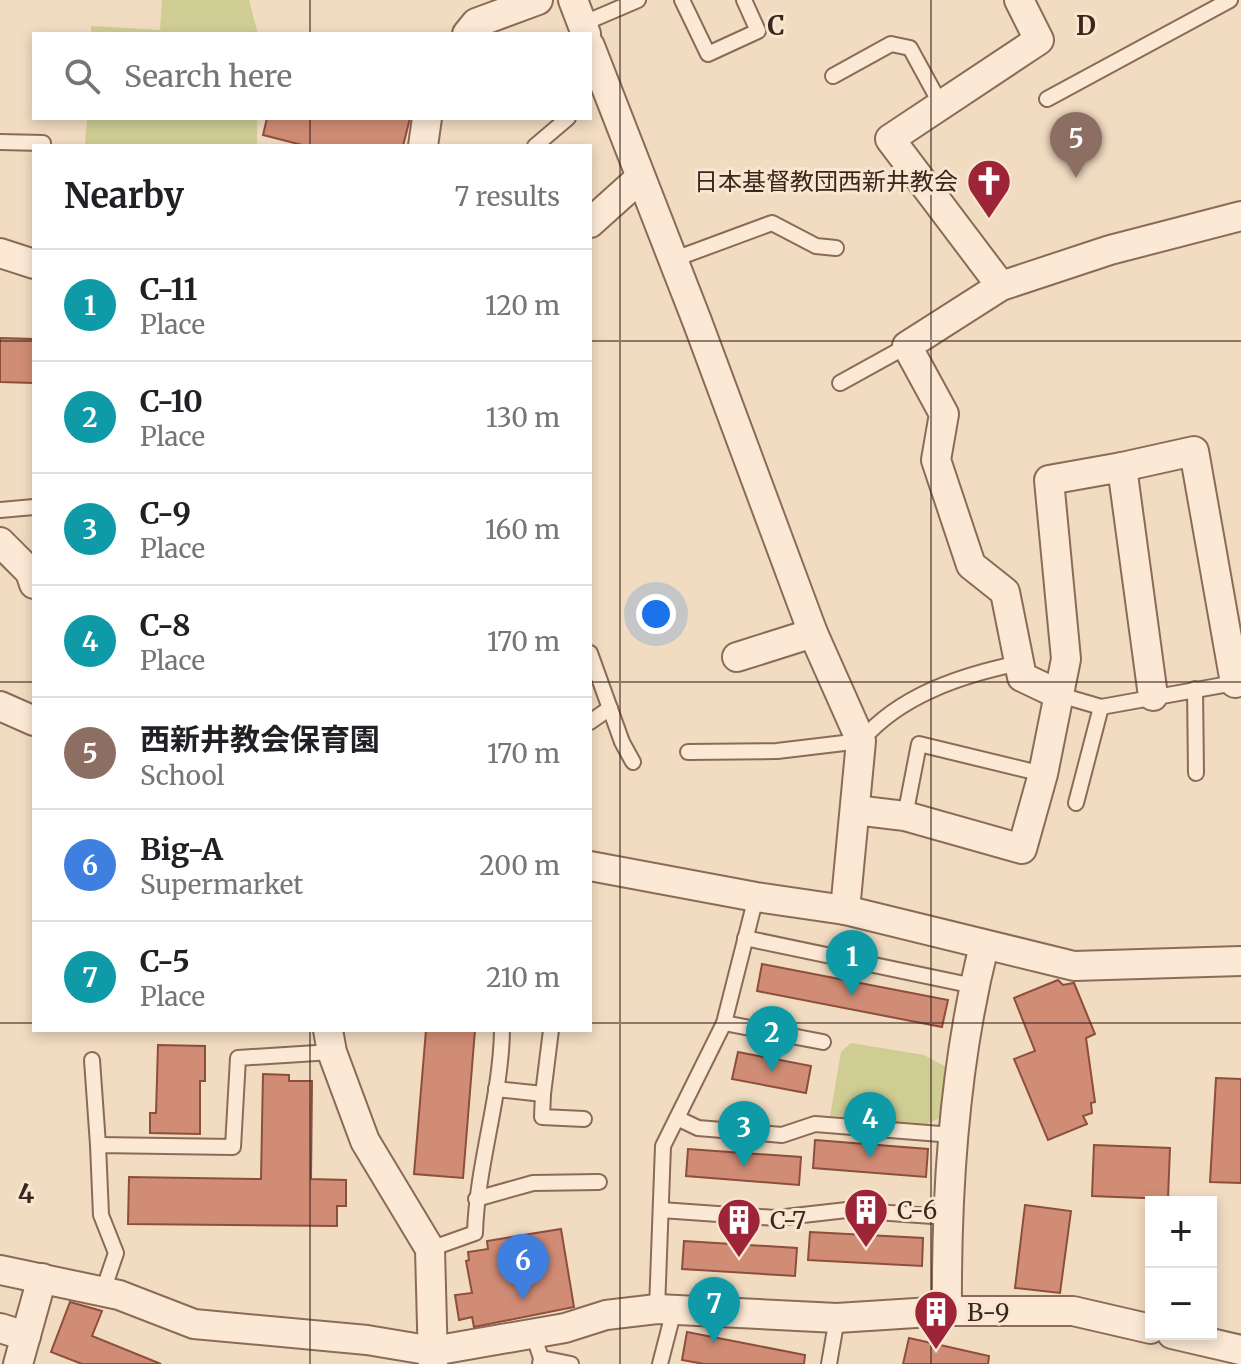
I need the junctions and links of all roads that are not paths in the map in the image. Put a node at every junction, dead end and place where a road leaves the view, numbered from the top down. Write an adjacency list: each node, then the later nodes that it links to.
1 (538, 0): 7 (street)
2 (638, 0): 8 (lane)
3 (682, 0): 4 (lane)
4 (744, 0)
5 (1019, 0): 14 (street)
6 (1230, 0): 13 (lane)
7 (502, 7): 9 (street)
8 (583, 26)
9 (469, 32)
10 (592, 68): 12 (street)
11 (833, 76): 14 (lane)
12 (597, 92): 21 (street)
13 (1047, 99)
14 (940, 103): 28 (street)
15 (427, 120): 19 (street)
16 (566, 120): 20 (lane)
17 (0, 142): 18 (lane)
18 (43, 144)
19 (423, 144)
20 (537, 144)
21 (640, 178): 23 (street); 26 (street)
22 (1241, 216): 28 (street)
23 (592, 221)
24 (836, 248): 26 (lane)
25 (0, 253): 27 (street)
26 (672, 260): 36 (street)
27 (32, 263)
28 (1001, 286): 29 (street)
29 (907, 346): 30 (lane); 39 (street)
30 (840, 383)
31 (1122, 467): 40 (street); 42 (street); 43 (street)
32 (32, 507): 33 (lane)
33 (0, 510)
34 (0, 542): 35 (street)
35 (32, 578)
36 (813, 633): 37 (street); 49 (street)
37 (737, 657)
38 (592, 658): 46 (lane)
39 (1020, 663): 42 (street); 49 (lane)
40 (1238, 682): 41 (lane)
41 (1195, 689): 43 (lane); 52 (lane)
42 (1060, 695): 45 (lane); 53 (street)
43 (1153, 696): 45 (lane)
44 (0, 706): 47 (street)
45 (1101, 707): 54 (lane)
46 (610, 708): 48 (lane); 51 (lane)
47 (32, 720)
48 (592, 721)
49 (861, 741): 50 (lane); 55 (street)
50 (688, 752)
51 (633, 762)
52 (1196, 773)
53 (1043, 774): 56 (street); 56 (lane)
54 (1076, 803)
55 (855, 810): 56 (street); 59 (street)
56 (905, 816)
57 (592, 869): 58 (street)
58 (756, 897): 59 (street); 60 (lane)
59 (845, 910): 61 (street)
60 (745, 938): 63 (lane); 64 (lane)
61 (984, 946): 62 (street); 63 (street)
62 (1241, 961)
63 (974, 986): 74 (street)
64 (724, 1023): 68 (lane); 72 (lane)
65 (502, 1032): 70 (lane)
66 (551, 1032): 71 (lane)
67 (330, 1041): 75 (lane); 80 (street)
68 (823, 1042)
69 (92, 1060): 75 (lane)
70 (496, 1089): 71 (lane); 77 (lane)
71 (543, 1094): 73 (lane)
72 (677, 1118): 74 (lane); 78 (lane)
73 (584, 1119)
74 (953, 1135): 79 (street)
75 (98, 1145): 83 (lane)
76 (599, 1182): 77 (lane)
77 (476, 1199): 80 (lane)
78 (661, 1210): 79 (lane); 84 (lane)
79 (947, 1217): 85 (street)
80 (430, 1249): 92 (street)
81 (0, 1270): 82 (street)
82 (42, 1278): 83 (street); 88 (street)
83 (103, 1291): 92 (street)
84 (666, 1309): 86 (street); 91 (street); 95 (lane)
85 (947, 1311): 86 (street); 87 (street)
86 (837, 1318): 96 (lane)
87 (1145, 1328)
88 (13, 1332): 93 (street)
89 (1198, 1340): 90 (street)
90 (1241, 1350)
91 (538, 1352): 92 (street); 94 (lane)
92 (433, 1357)
93 (18, 1364)
94 (571, 1364)
95 (660, 1364)
96 (829, 1364)

